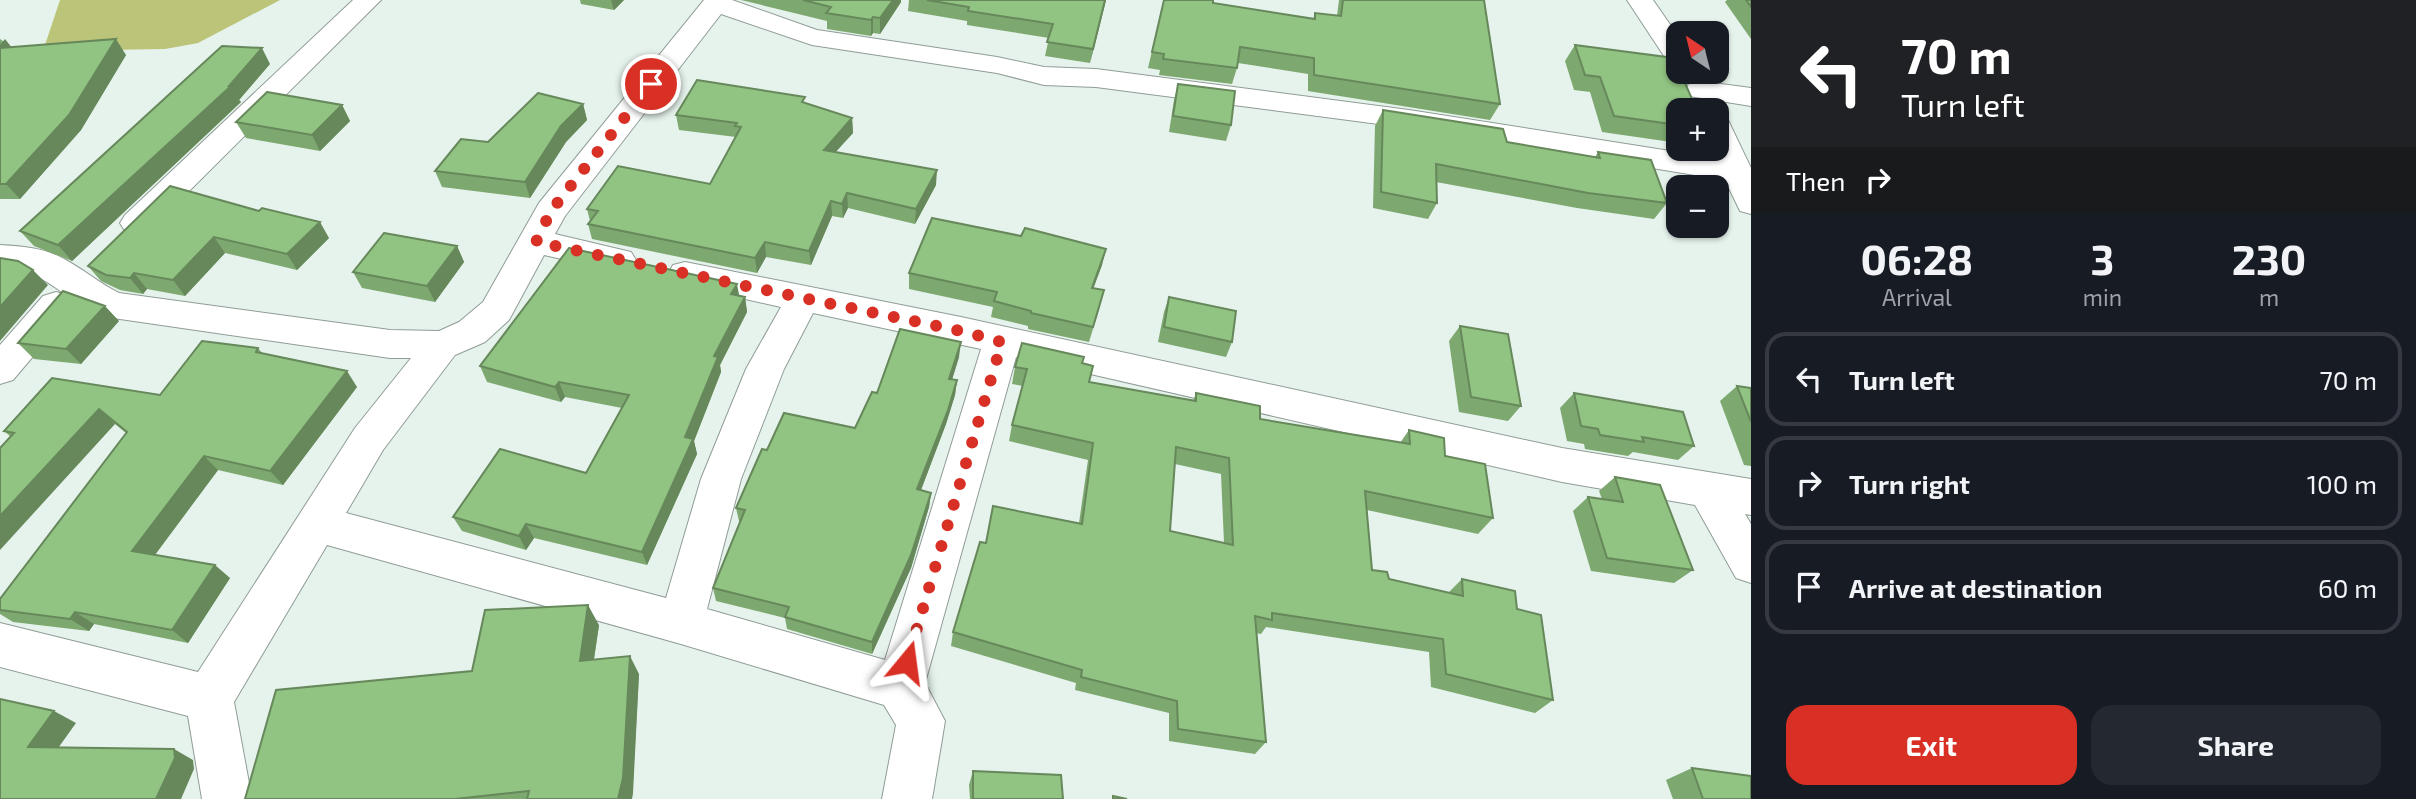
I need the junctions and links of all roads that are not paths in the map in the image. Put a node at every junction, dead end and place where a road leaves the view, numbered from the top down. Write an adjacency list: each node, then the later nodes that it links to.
1 (368, 0): 12 (street)
2 (1640, 0): 4 (street)
3 (716, 1): 8 (street); 10 (street)
4 (1666, 38)
5 (1699, 91): 6 (street)
6 (1751, 97)
7 (1729, 153): 8 (street)
8 (1738, 172): 9 (street)
9 (1751, 203)
10 (536, 242): 13 (street); 15 (street)
11 (0, 257): 12 (street)
12 (94, 265): 15 (street); 16 (street)
13 (803, 299): 14 (street); 21 (street)
14 (1002, 342): 17 (street); 23 (street)
15 (442, 345): 19 (street)
16 (0, 370)
17 (1708, 489): 18 (street); 20 (street)
18 (1751, 497)
19 (318, 524): 21 (street); 24 (street)
20 (1751, 564)
21 (681, 623): 23 (street)
22 (0, 645): 24 (street)
23 (900, 687): 26 (street)
24 (209, 698): 25 (street)
25 (227, 799)
26 (907, 799)

